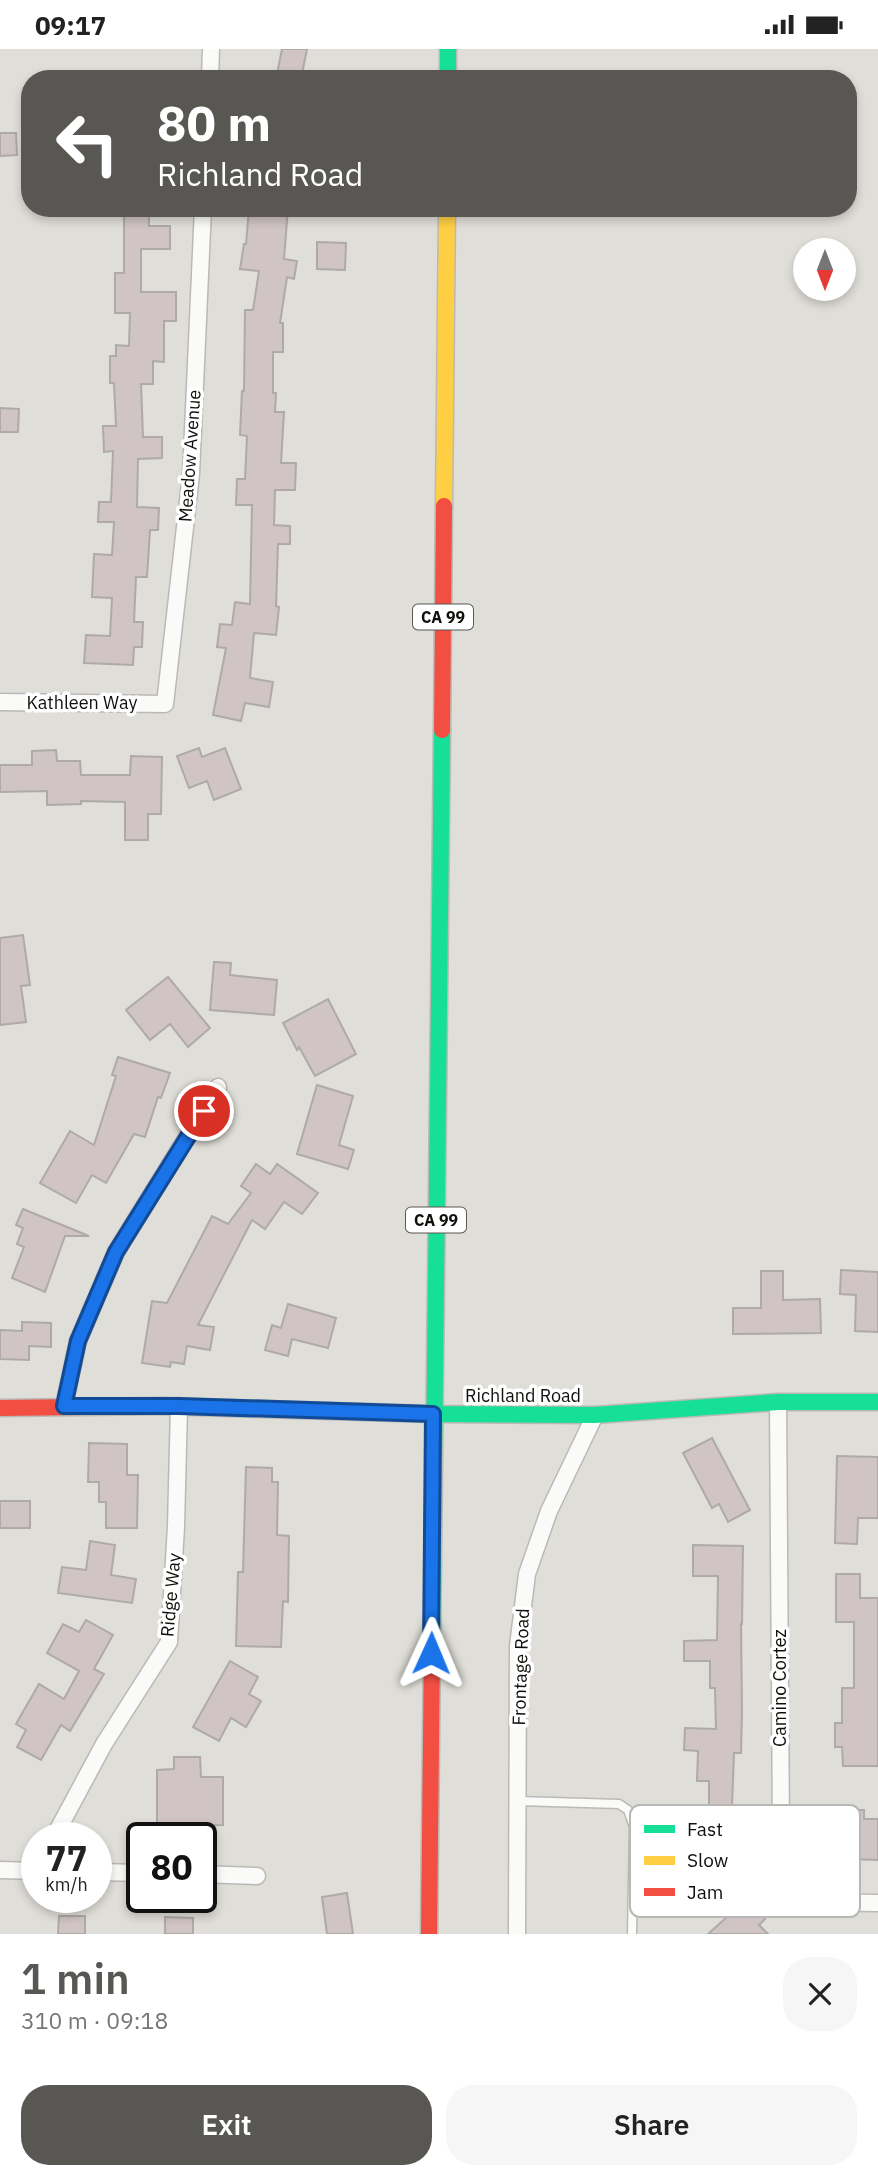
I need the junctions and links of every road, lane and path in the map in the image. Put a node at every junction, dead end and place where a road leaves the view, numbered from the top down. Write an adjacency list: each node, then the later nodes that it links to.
1 (211, 49): 3 (street)
2 (448, 49): 4 (main road)
3 (210, 70)
4 (448, 70)
5 (204, 217): 8 (street, Meadow Avenue)
6 (447, 217): 15 (main road, CA 99)
7 (0, 702): 8 (street, Kathleen Way)
8 (165, 703)
9 (218, 1087): 12 (street)
10 (778, 1402): 11 (main road, Richland Road); 16 (main road, Richland Road); 18 (street, Camino Cortez)
11 (878, 1402)
12 (64, 1406): 13 (main road, Richland Road); 14 (main road, Richland Road)
13 (179, 1406): 15 (main road, Richland Road); 20 (street, Ridge Way)
14 (0, 1408)
15 (433, 1414): 16 (main road, Richland Road); 27 (main road, CA 99)
16 (595, 1415): 17 (street, Frontage Road)
17 (518, 1801): 19 (lane); 28 (street, Frontage Road)
18 (781, 1805)
19 (630, 1816)
20 (62, 1822)
21 (0, 1870): 22 (street)
22 (21, 1870)
23 (217, 1874): 24 (street)
24 (257, 1875)
25 (860, 1903): 26 (street, Camino Cortez)
26 (878, 1903)
27 (429, 1934)
28 (517, 1934)

